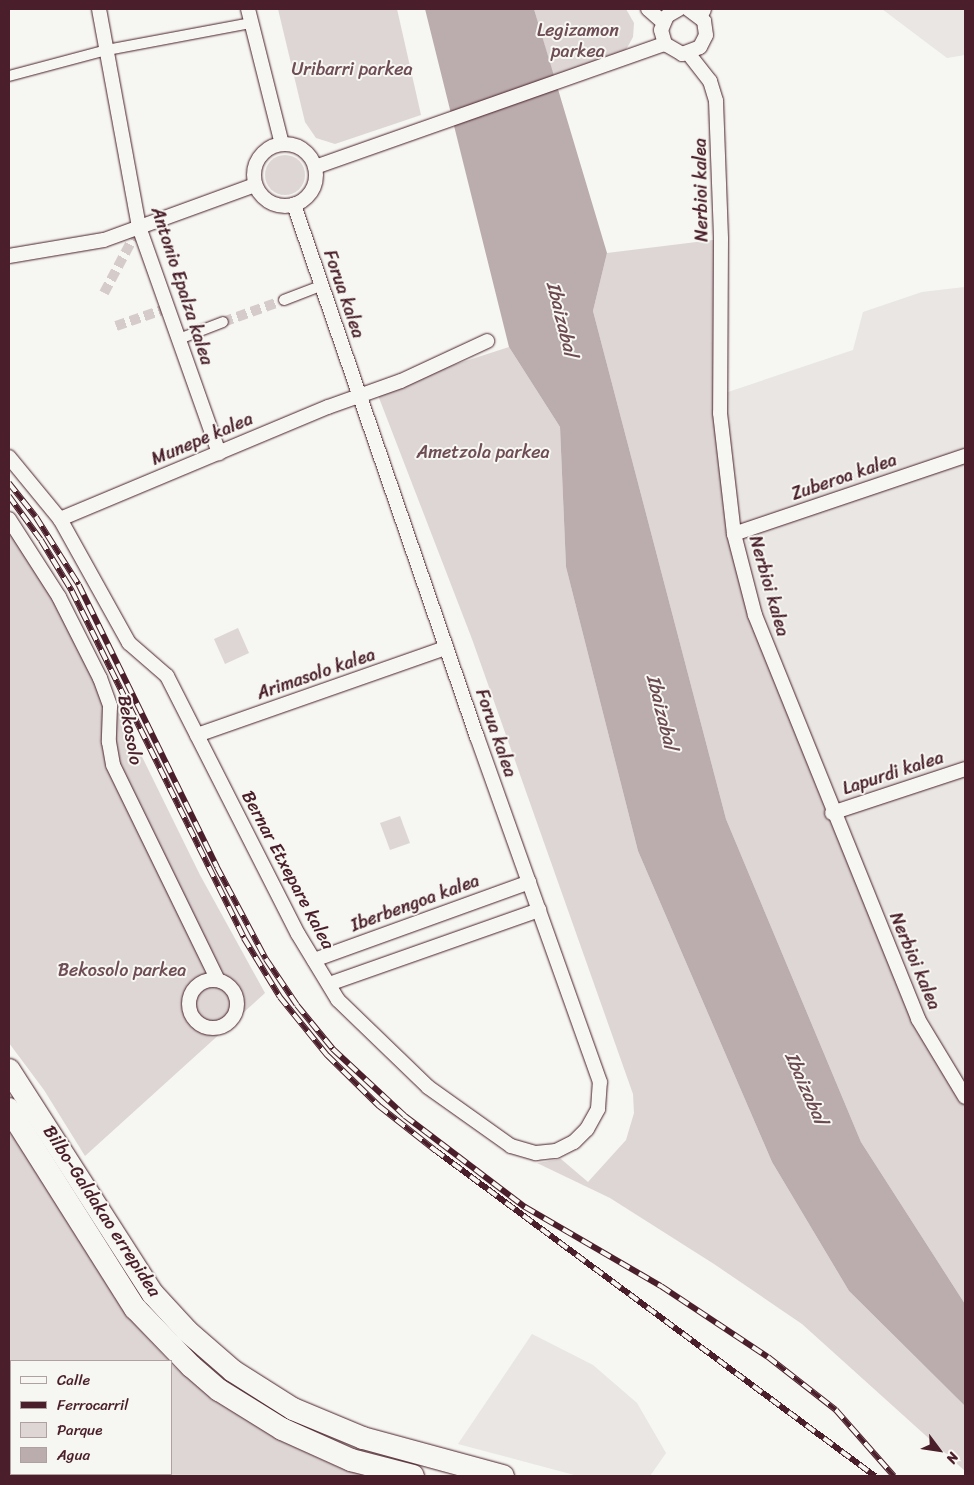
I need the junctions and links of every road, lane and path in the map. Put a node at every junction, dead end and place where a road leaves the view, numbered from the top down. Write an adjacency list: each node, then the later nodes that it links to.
1 (99, 9): 9 (street, Antonio Epalza kalea)
2 (248, 9): 7 (street)
3 (648, 9): 6 (street)
4 (679, 9): 6 (street)
5 (697, 11): 10 (street)
6 (663, 22): 8 (street)
7 (251, 23): 9 (street); 12 (street)
8 (665, 44): 10 (street); 13 (street)
9 (107, 50): 11 (street); 16 (street, Antonio Epalza kalea)
10 (688, 53): 29 (street, Nerbioi kalea)
11 (9, 76)
12 (282, 144): 13 (street); 14 (street)
13 (315, 167): 15 (street)
14 (255, 185): 15 (street); 16 (street)
15 (294, 205): 18 (street, Forua kalea)
16 (139, 226): 17 (street); 21 (street, Antonio Epalza kalea)
17 (9, 256)
18 (321, 286): 19 (street); 23 (street, Forua kalea)
19 (284, 300)
20 (224, 322): 21 (street)
21 (179, 339): 24 (street, Antonio Epalza kalea)
22 (488, 341): 23 (street)
23 (359, 395): 24 (street, Munepe kalea); 30 (street, Forua kalea)
24 (219, 453): 28 (street, Munepe kalea)
25 (965, 456): 29 (street, Zuberoa kalea)
26 (9, 457): 28 (street, Bernar Etxepare kalea)
27 (9, 519): 37 (street, Bekosolo)
28 (60, 519): 31 (street, Bernar Etxepare kalea)
29 (734, 534): 33 (street, Nerbioi kalea)
30 (446, 648): 31 (street, Arimasolo kalea); 34 (street, Forua kalea)
31 (197, 735): 36 (street, Bernar Etxepare kalea)
32 (965, 769): 33 (street, Lapurdi kalea)
33 (832, 813): 41 (street, Nerbioi kalea)
34 (529, 882): 35 (street, Forua kalea); 36 (street, Iberbengoa kalea)
35 (539, 910): 38 (street); 40 (street, Forua kalea)
36 (314, 960): 38 (street, Bernar Etxepare kalea)
37 (218, 980)
38 (329, 984): 40 (street, Bernar Etxepare kalea)
39 (9, 1070): 45 (highway, Bilbo-Galdakao errepidea)
40 (600, 1082)
41 (960, 1082): 42 (street, Nerbioi kalea)
42 (965, 1097)
43 (9, 1109): 44 (highway, Bilbo-Galdakao errepidea)
44 (413, 1476)
45 (503, 1476)

